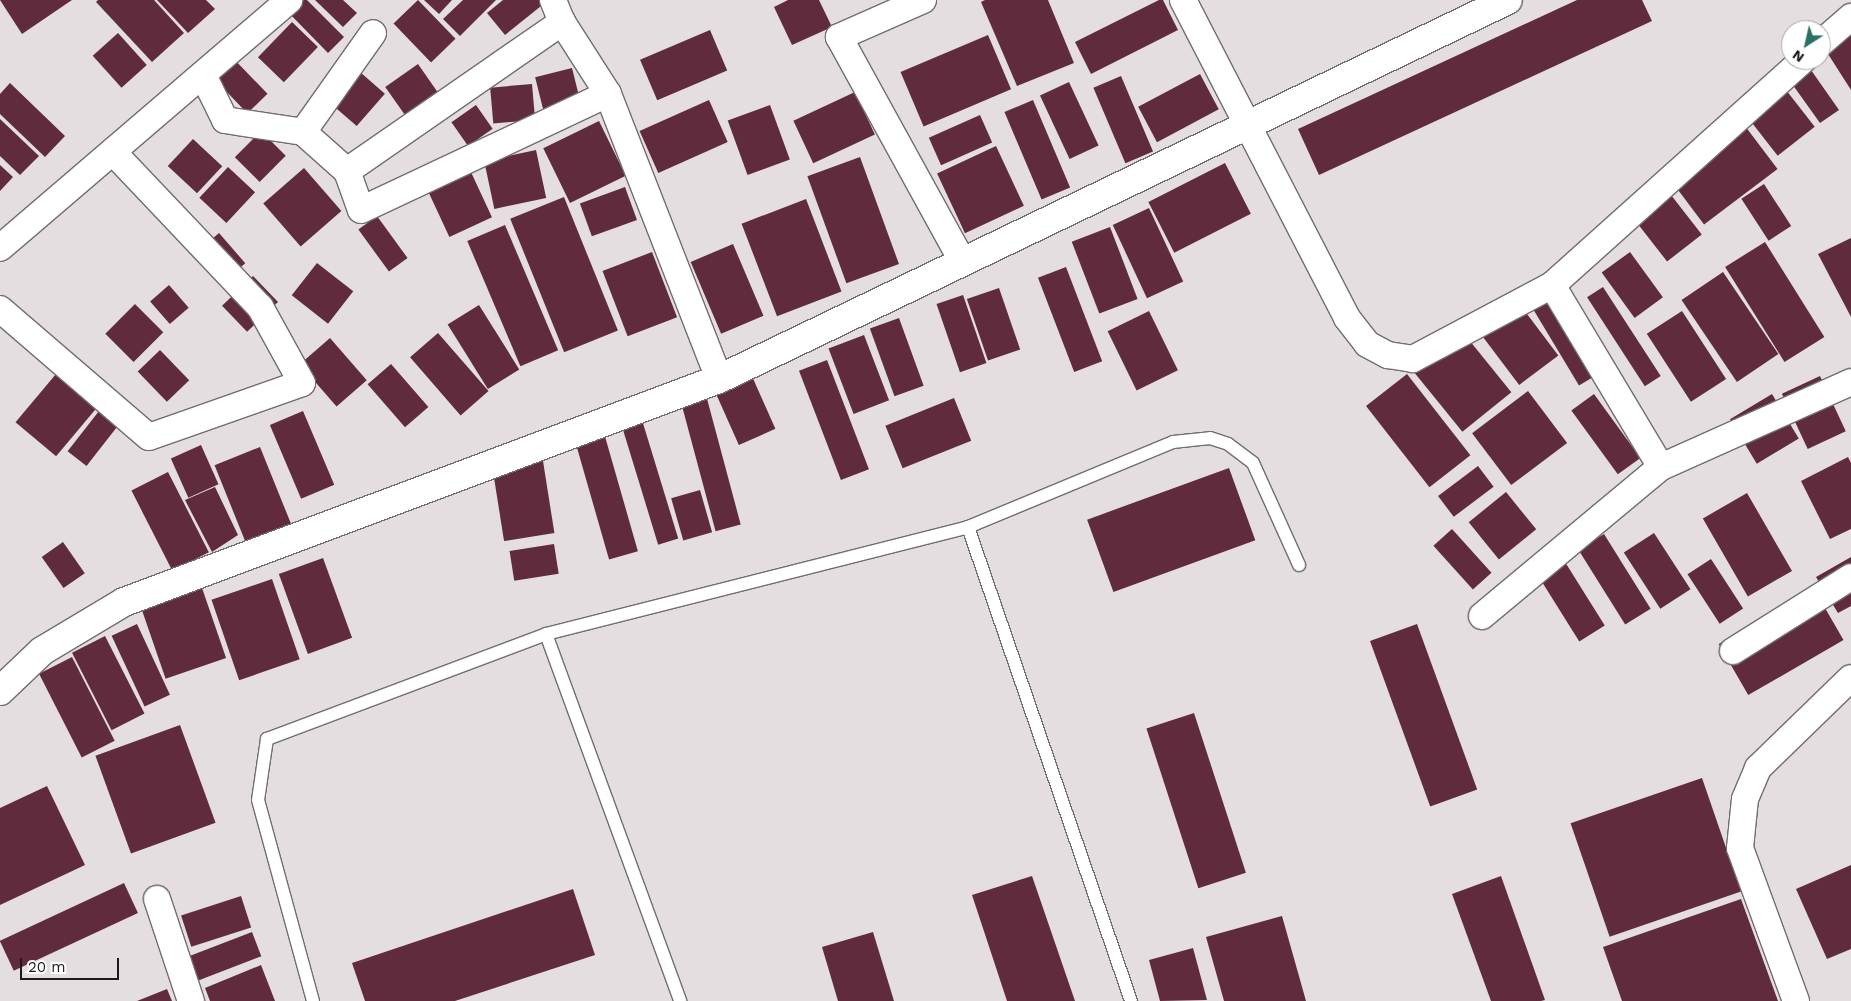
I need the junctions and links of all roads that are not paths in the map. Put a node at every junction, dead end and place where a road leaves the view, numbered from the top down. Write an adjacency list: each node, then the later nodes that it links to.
1 (289, 0): 10 (street)
2 (923, 0): 17 (street)
3 (1183, 0): 12 (street)
4 (1508, 0): 12 (street)
5 (558, 11): 11 (street); 15 (street)
6 (1851, 16): 8 (street)
7 (373, 32): 13 (street)
8 (1831, 35)
9 (1792, 70): 18 (street)
10 (203, 75): 13 (street); 14 (street)
11 (608, 94): 15 (street); 20 (street)
12 (1247, 128): 17 (street); 18 (street)
13 (303, 132): 15 (street)
14 (113, 152): 16 (street); 19 (street)
15 (347, 171)
16 (0, 248)
17 (962, 261): 20 (street)
18 (1552, 285): 22 (street)
19 (0, 309)
20 (719, 379): 30 (street)
21 (1851, 382): 22 (street)
22 (1661, 467): 26 (street)
23 (968, 527): 24 (lane); 27 (lane); 35 (lane)
24 (1299, 565)
25 (1851, 577): 28 (street)
26 (1482, 616)
27 (546, 634): 33 (lane); 34 (lane)
28 (1733, 651)
29 (1851, 678): 36 (street)
30 (0, 691)
31 (157, 899): 32 (street)
32 (191, 1001)
33 (313, 1001)
34 (680, 1001)
35 (1131, 1001)
36 (1796, 1001)

